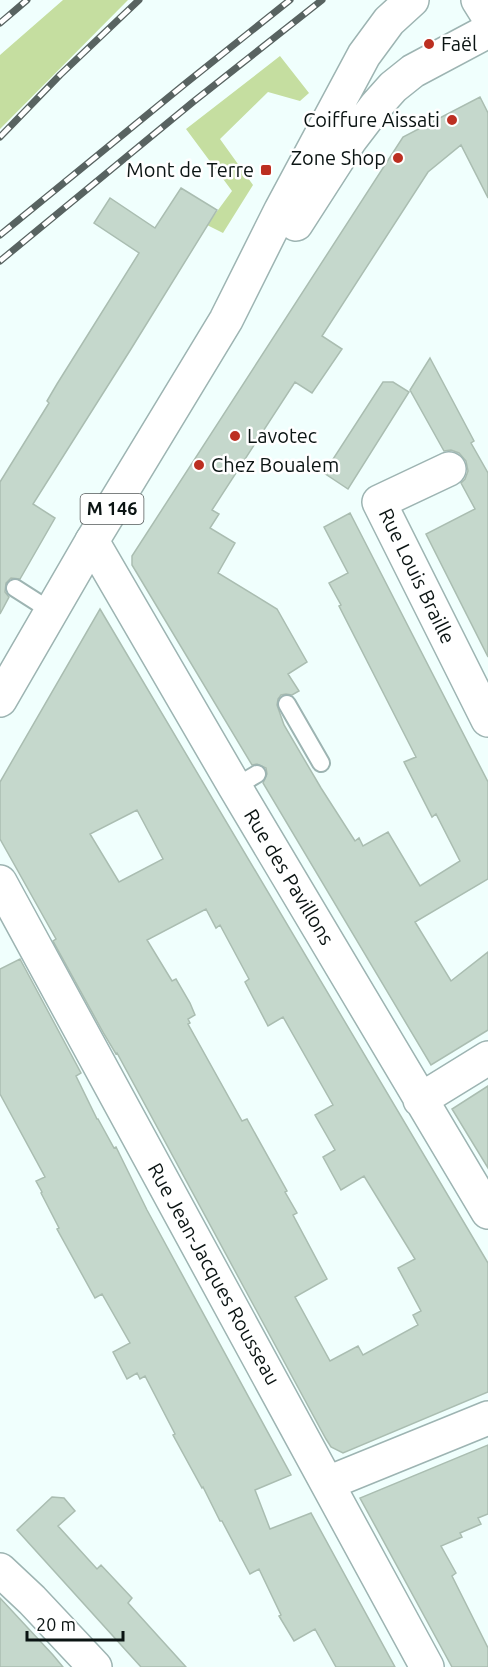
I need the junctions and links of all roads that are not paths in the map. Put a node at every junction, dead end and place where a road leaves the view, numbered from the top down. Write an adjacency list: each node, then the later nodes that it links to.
1 (378, 0): 6 (street, M 146)
2 (412, 0): 6 (street, M 146)
3 (478, 0): 4 (street)
4 (488, 16)
5 (488, 31): 7 (street, M 146)
6 (364, 55): 7 (street, M 146)
7 (226, 320): 9 (street, M 146)
8 (449, 469): 14 (street, Rue Louis Braille)
9 (92, 541): 11 (street, M 146); 18 (street, Rue des Pavillons)
10 (15, 588): 11 (lane)
11 (51, 611): 12 (street, M 146)
12 (0, 700)
13 (287, 704): 15 (lane)
14 (488, 720)
15 (321, 763)
16 (0, 882): 21 (street, Rue Jean-Jacques Rousseau)
17 (488, 1058): 18 (street)
18 (420, 1100): 19 (street, Rue des Pavillons)
19 (488, 1212)
20 (488, 1418): 21 (street)
21 (328, 1483): 24 (street, Rue Jean-Jacques Rousseau)
22 (0, 1570): 23 (street)
23 (95, 1667)
24 (427, 1667)

